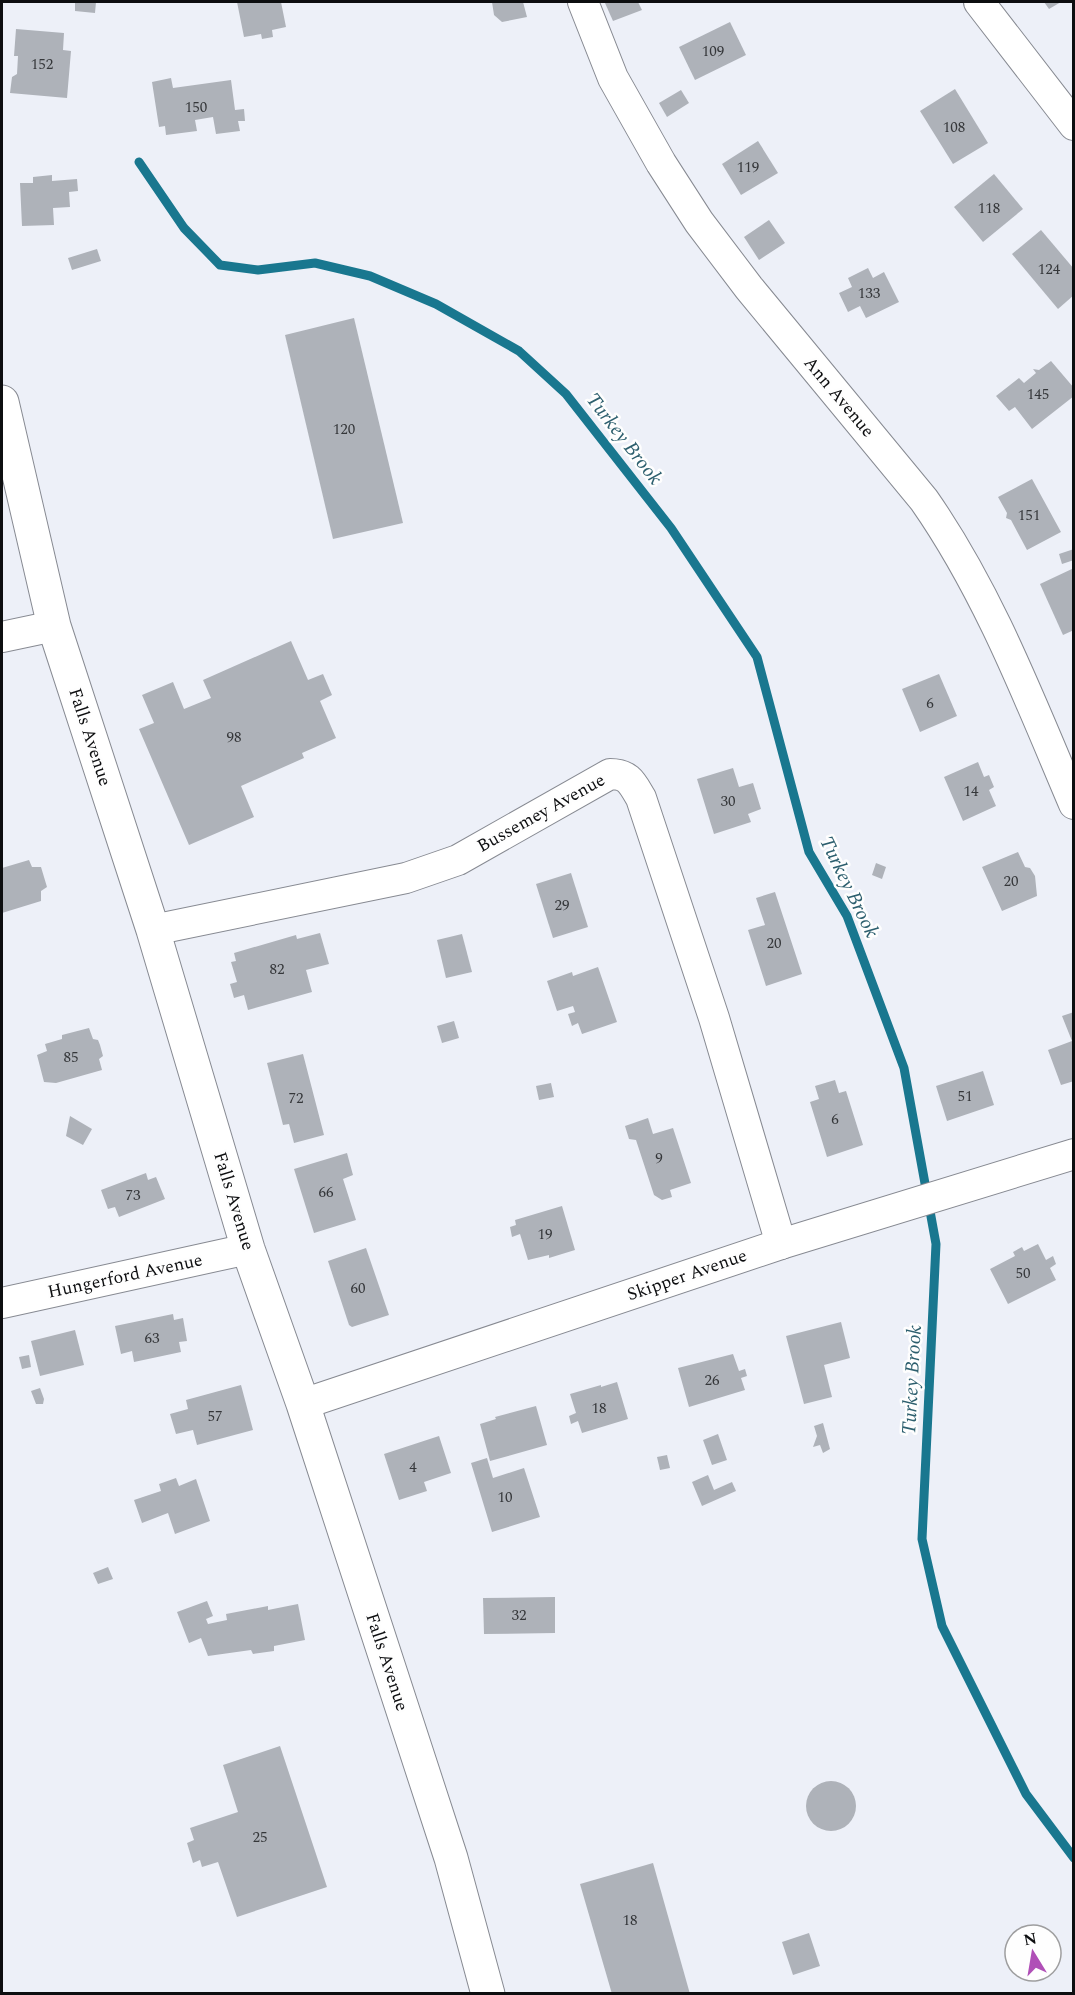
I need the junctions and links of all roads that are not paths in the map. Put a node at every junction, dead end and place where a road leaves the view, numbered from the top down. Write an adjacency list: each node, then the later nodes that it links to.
1 (583, 2): 7 (street, Ann Avenue)
2 (979, 2): 3 (street)
3 (1074, 125)
4 (2, 402): 5 (main road, Falls Avenue)
5 (54, 626): 6 (street); 8 (main road, Falls Avenue)
6 (2, 637)
7 (1074, 804)
8 (153, 930): 10 (street, Bussemey Avenue); 11 (main road, Falls Avenue)
9 (1074, 1154): 10 (street, Skipper Avenue)
10 (781, 1244): 13 (street, Skipper Avenue)
11 (248, 1249): 12 (street, Hungerford Avenue); 13 (main road, Falls Avenue)
12 (2, 1303)
13 (303, 1404): 14 (main road, Falls Avenue)
14 (488, 1994)

